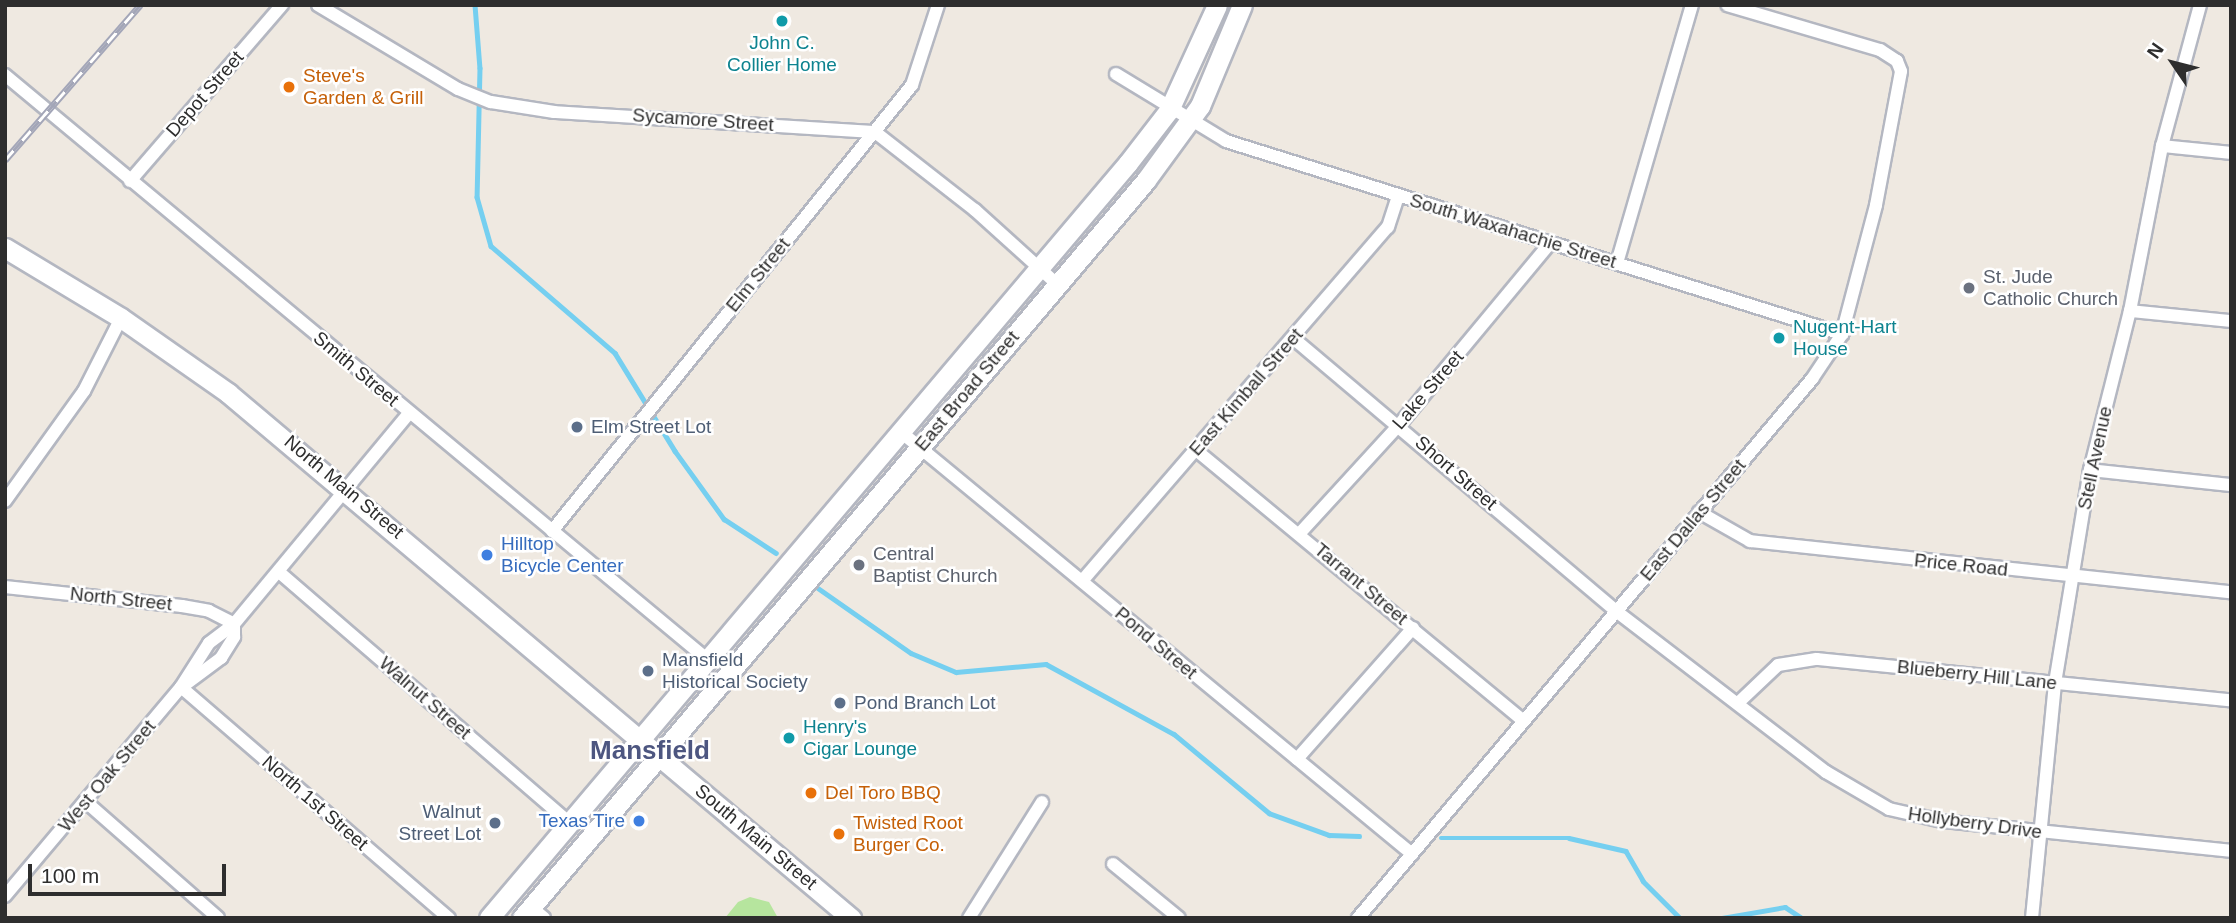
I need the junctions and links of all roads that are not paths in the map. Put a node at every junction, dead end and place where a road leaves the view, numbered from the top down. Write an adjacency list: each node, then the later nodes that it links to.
1 (318, 5): 14 (street, Sycamore Street)
2 (938, 5): 14 (street, Elm Street)
3 (1217, 5): 12 (main road, East Broad Street)
4 (1242, 5): 13 (main road, East Broad Street)
5 (1692, 5): 21 (street)
6 (1727, 5): 9 (street)
7 (2200, 5): 15 (street, Stell Avenue)
8 (280, 6): 17 (street, Depot Street)
9 (1770, 12): 27 (street, East Dallas Street)
10 (1116, 74): 12 (street, South Waxahachie Street)
11 (5, 75): 17 (street, Smith Street)
12 (1169, 110): 13 (street, South Waxahachie Street); 22 (main road, East Broad Street)
13 (1188, 122): 18 (street, South Waxahachie Street); 23 (main road, East Broad Street)
14 (875, 132): 22 (street); 39 (street, Elm Street)
15 (2162, 146): 16 (street); 24 (street, Stell Avenue)
16 (2231, 153)
17 (131, 181): 29 (street, Smith Street)
18 (1398, 196): 19 (street, South Waxahachie Street); 28 (street, East Kimball Street)
19 (1550, 243): 21 (street, South Waxahachie Street); 30 (street, Lake Street)
20 (9, 250): 25 (main road, North Main Street)
21 (1617, 263): 27 (street, South Waxahachie Street)
22 (1039, 269): 23 (street); 31 (main road, East Broad Street)
23 (1058, 285): 32 (main road, East Broad Street)
24 (2130, 311): 26 (street); 34 (street, Stell Avenue)
25 (121, 318): 36 (main road, North Main Street); 37 (street)
26 (2231, 321)
27 (1842, 334): 38 (street, East Dallas Street)
28 (1293, 338): 30 (street, Short Street); 33 (street, East Kimball Street)
29 (409, 413): 36 (street, West Oak Street); 39 (street, Smith Street)
30 (1399, 425): 41 (street, Lake Street); 49 (street, Short Street)
31 (901, 432): 32 (street, Pond Street); 40 (main road, East Broad Street)
32 (918, 449): 42 (main road, East Broad Street); 45 (street, Pond Street)
33 (1196, 450): 41 (street, Tarrant Street); 45 (street, East Kimball Street)
34 (2090, 470): 35 (street); 44 (street, Stell Avenue)
35 (2231, 485)
36 (348, 489): 43 (street, West Oak Street); 59 (main road, North Main Street)
37 (5, 501)
38 (1699, 512): 44 (street, Price Road); 49 (street, East Dallas Street)
39 (552, 531): 53 (street, Smith Street)
40 (818, 531): 42 (main road); 48 (main road, East Broad Street)
41 (1300, 533): 52 (street, Tarrant Street)
42 (836, 546): 50 (main road, East Broad Street)
43 (279, 572): 51 (street, West Oak Street); 64 (street, Walnut Street)
44 (2071, 576): 47 (street, Price Road); 54 (street, Stell Avenue)
45 (1082, 582): 61 (street, Pond Street)
46 (7, 589): 51 (street, North Street)
47 (2231, 592)
48 (757, 604): 50 (main road); 53 (main road, East Broad Street)
49 (1616, 611): 57 (street, Hollyberry Drive); 58 (street, East Dallas Street)
50 (774, 619): 60 (main road, East Broad Street)
51 (234, 624): 55 (street, West Oak Street); 55 (street, West Oak Street)
52 (1413, 628): 58 (street, Tarrant Street); 61 (street)
53 (709, 661): 59 (main road, East Broad Street)
54 (2055, 683): 56 (street, Blueberry Hill Lane); 57 (street, Blueberry Hill Lane); 65 (street, Stell Avenue)
55 (181, 687): 62 (street, West Oak Street); 73 (street, North 1st Street)
56 (2231, 700)
57 (1738, 703): 65 (street, Hollyberry Drive)
58 (1524, 721): 67 (street, East Dallas Street)
59 (641, 740): 60 (main road, North Main Street); 64 (main road, East Broad Street)
60 (660, 757): 71 (main road, East Broad Street); 75 (main road, South Main Street)
61 (1297, 759): 67 (street, Pond Street)
62 (85, 801): 70 (street, West Oak Street); 72 (street)
63 (1042, 802): 76 (street)
64 (570, 824): 69 (main road, East Broad Street)
65 (2039, 833): 66 (street, Hollyberry Drive); 79 (street, Stell Avenue)
66 (2231, 851)
67 (1412, 854): 78 (street, East Dallas Street)
68 (1114, 864): 77 (street)
69 (513, 892): 71 (main road); 74 (main road, East Broad Street)
70 (5, 896)
71 (532, 914)
72 (218, 918)
73 (449, 918)
74 (489, 918)
75 (851, 918)
76 (969, 918)
77 (1179, 918)
78 (1358, 918)
79 (2032, 918)

